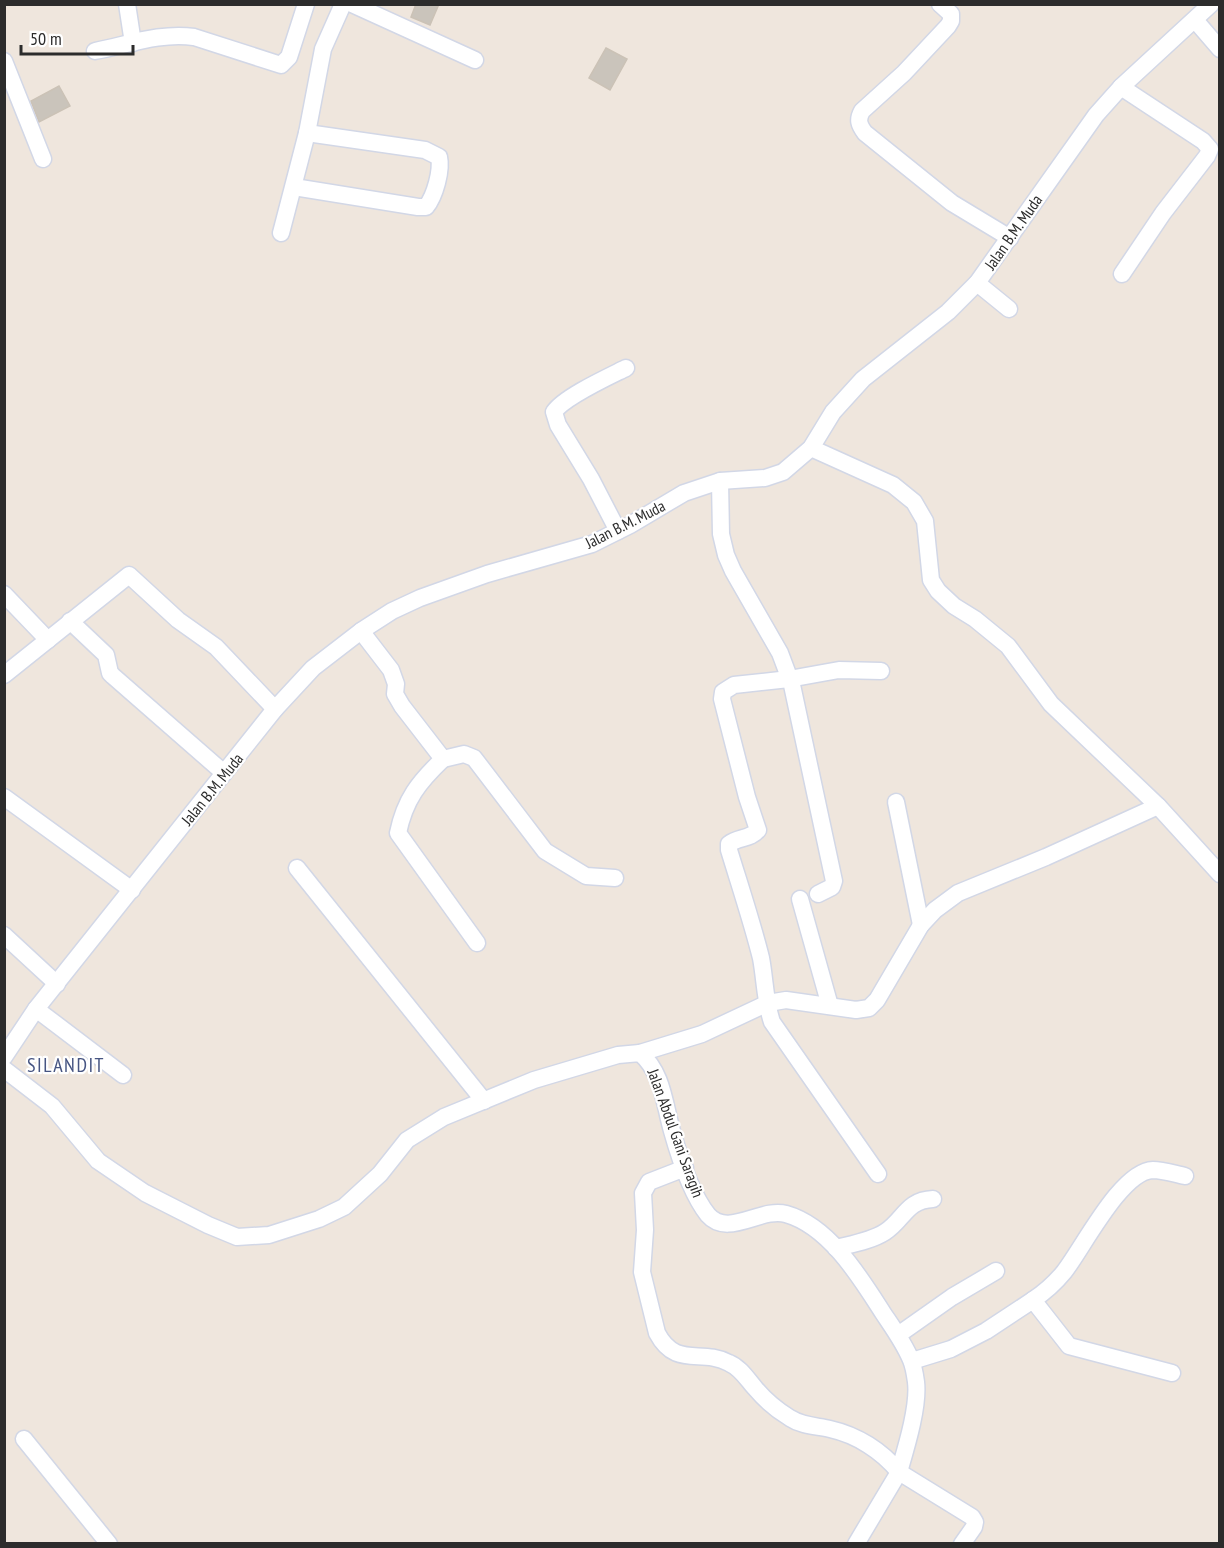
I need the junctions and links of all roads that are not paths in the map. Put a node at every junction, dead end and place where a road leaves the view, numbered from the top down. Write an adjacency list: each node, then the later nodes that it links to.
1 (127, 4): 8 (street)
2 (306, 4): 8 (street)
3 (342, 4): 14 (street)
4 (352, 4): 11 (street)
5 (940, 4): 19 (street)
6 (1211, 4): 7 (street, Jalan B.M. Muda)
7 (1195, 20): 9 (street); 13 (street, Jalan B.M. Muda)
8 (133, 43): 10 (street)
9 (1220, 49)
10 (95, 51)
11 (475, 60)
12 (4, 61): 16 (street)
13 (1121, 87): 15 (street); 19 (street, Jalan B.M. Muda)
14 (307, 133): 17 (street); 17 (street)
15 (1214, 140): 20 (street)
16 (43, 159)
17 (294, 187): 18 (street)
18 (281, 233)
19 (1010, 238): 21 (street, Jalan B.M. Muda)
20 (1122, 274)
21 (977, 283): 22 (street); 24 (street, Jalan B.M. Muda)
22 (1009, 309)
23 (626, 368): 26 (street)
24 (811, 448): 25 (street, Jalan B.M. Muda); 39 (street)
25 (720, 481): 26 (street, Jalan B.M. Muda); 33 (street)
26 (618, 531): 29 (street, Jalan B.M. Muda)
27 (4, 594): 30 (street)
28 (70, 621): 30 (street); 34 (street); 36 (street)
29 (361, 631): 34 (street, Jalan B.M. Muda); 35 (street)
30 (48, 639): 32 (street)
31 (881, 671): 33 (street)
32 (4, 675)
33 (789, 679): 44 (street); 50 (street)
34 (275, 710): 36 (street, Jalan B.M. Muda)
35 (443, 759): 42 (street); 48 (street)
36 (225, 773): 43 (street, Jalan B.M. Muda)
37 (4, 797): 43 (street)
38 (896, 802): 46 (street)
39 (1158, 806): 41 (street); 46 (street)
40 (297, 868): 57 (street)
41 (1220, 874)
42 (615, 878)
43 (132, 890): 49 (street, Jalan B.M. Muda)
44 (818, 894)
45 (800, 899): 51 (street)
46 (921, 925): 51 (street)
47 (4, 935): 49 (street)
48 (477, 943)
49 (57, 984): 52 (street, Jalan B.M. Muda)
50 (768, 1003): 51 (street); 53 (street); 59 (street)
51 (831, 1006)
52 (36, 1009): 54 (street, Jalan B.M. Muda); 56 (street)
53 (640, 1053): 57 (street, Jalan Abdul Gani Saragih); 58 (street, Jalan Abdul Gani Saragih)
54 (4, 1057)
55 (4, 1069): 57 (street, Jalan Abdul Gani Saragih)
56 (123, 1075)
57 (484, 1101)
58 (685, 1168): 62 (street, Jalan Abdul Gani Saragih); 69 (street)
59 (878, 1174)
60 (1185, 1176): 64 (street)
61 (933, 1199): 62 (street)
62 (836, 1248): 65 (street, Jalan Abdul Gani Saragih)
63 (996, 1271): 65 (street)
64 (1033, 1300): 66 (street); 67 (street)
65 (898, 1335): 66 (street, Jalan Abdul Gani Saragih)
66 (912, 1362): 69 (street, Jalan Abdul Gani Saragih)
67 (1172, 1373)
68 (24, 1439): 70 (street)
69 (899, 1472): 71 (street, Jalan Abdul Gani Saragih); 72 (street)
70 (109, 1544)
71 (856, 1544)
72 (962, 1544)

